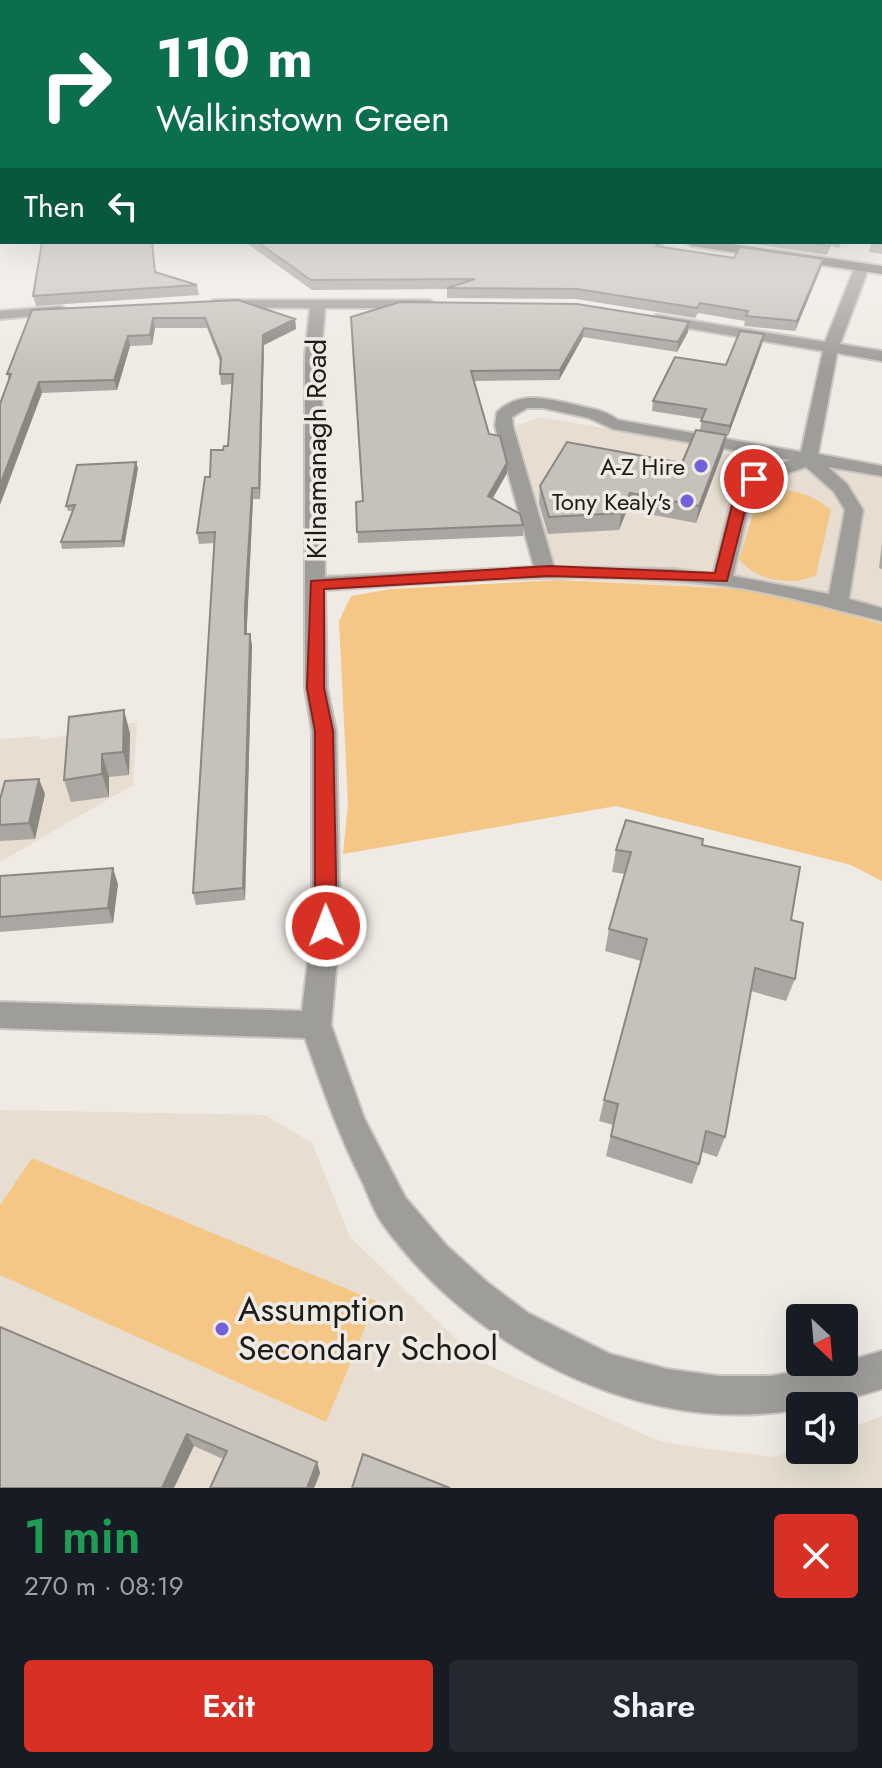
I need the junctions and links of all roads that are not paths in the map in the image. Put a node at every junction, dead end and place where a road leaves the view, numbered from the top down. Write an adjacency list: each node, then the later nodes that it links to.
1 (718, 244): 2 (main road)
2 (862, 267): 3 (main road); 10 (street)
3 (882, 270)
4 (200, 302): 5 (street)
5 (318, 304): 6 (street); 16 (street, Kilnamanagh Road)
6 (451, 304)
7 (81, 309): 8 (street)
8 (0, 315)
9 (639, 316): 10 (street)
10 (831, 347): 11 (street); 12 (street)
11 (882, 356)
12 (808, 460): 13 (street); 14 (street); 15 (street); 17 (street)
13 (882, 471)
14 (545, 571): 15 (street); 16 (street)
15 (722, 578): 17 (street)
16 (317, 584): 20 (street, Kilnamanagh Road)
17 (838, 600): 18 (street)
18 (882, 615)
19 (0, 1015): 20 (street)
20 (316, 1025): 21 (street, Kilnamanagh Road)
21 (882, 1370)

